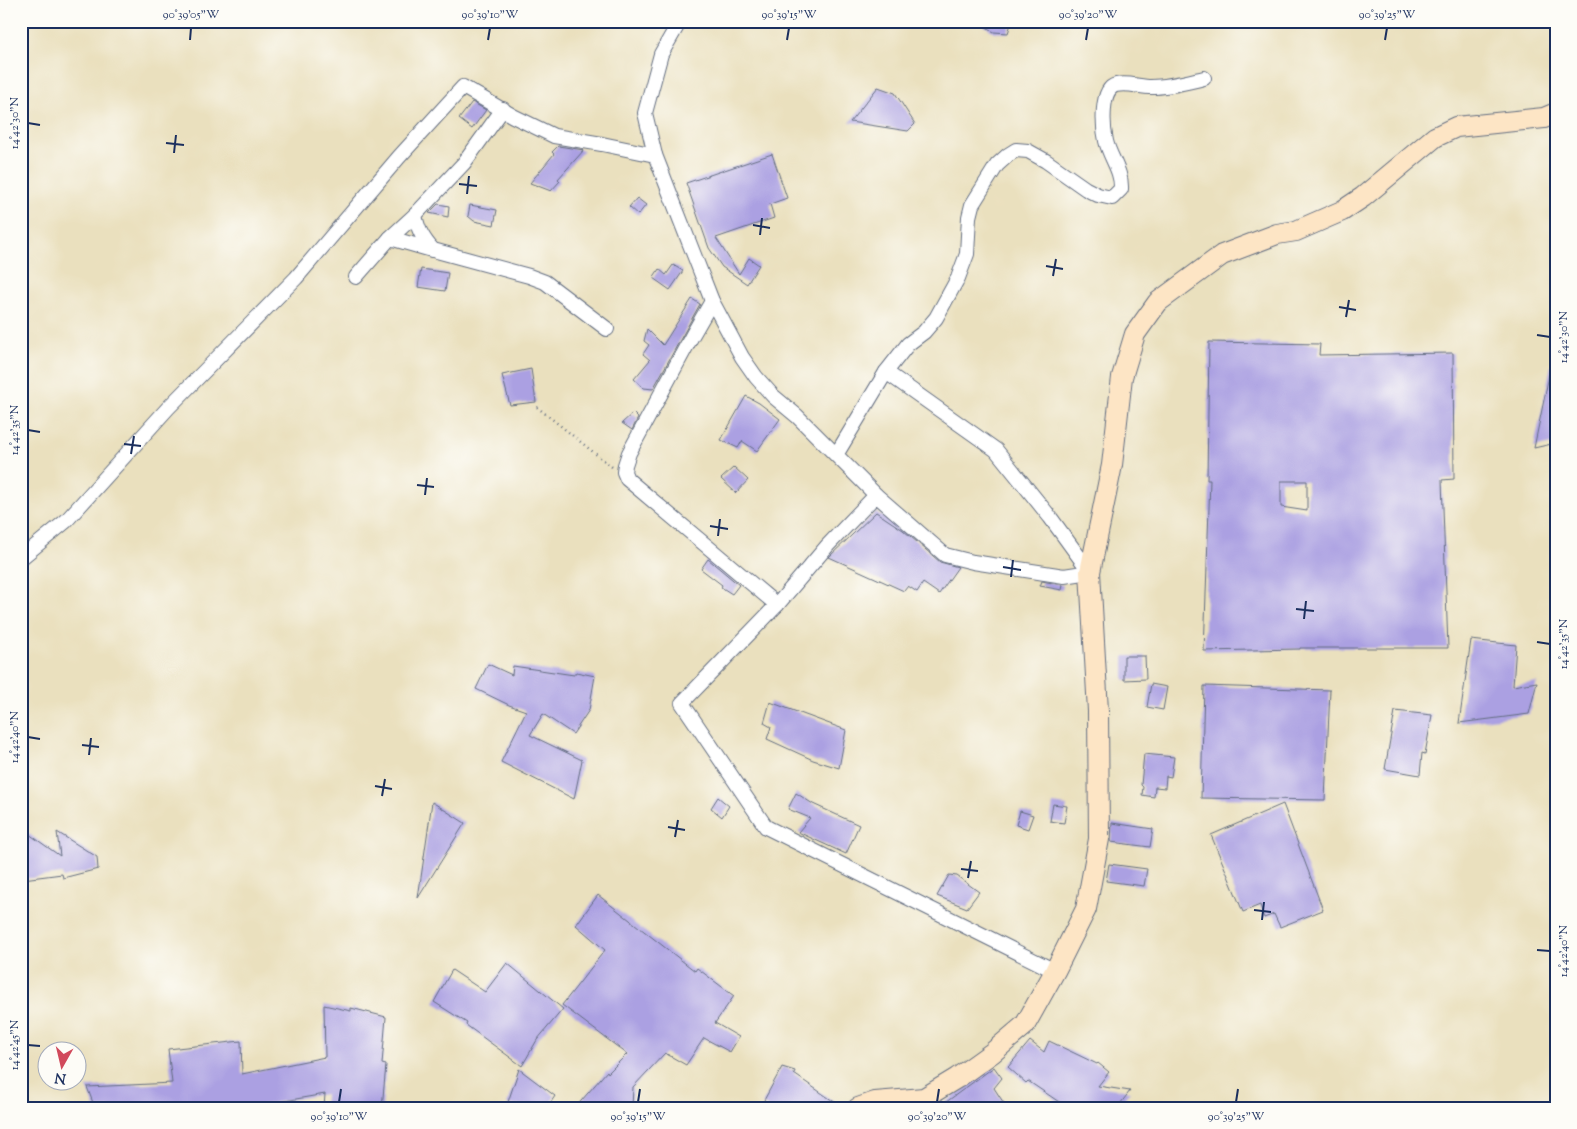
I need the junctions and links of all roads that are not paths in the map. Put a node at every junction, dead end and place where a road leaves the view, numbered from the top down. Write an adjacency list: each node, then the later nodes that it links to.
1 (680, 21): 5 (street)
2 (1204, 78): 12 (street)
3 (503, 109): 5 (street); 6 (street); 15 (street)
4 (1556, 113): 16 (street)
5 (655, 155): 10 (street)
6 (416, 215): 7 (street); 8 (street)
7 (390, 238): 8 (street); 9 (street)
8 (433, 250): 11 (street)
9 (356, 277)
10 (712, 301): 13 (street); 17 (street)
11 (607, 329)
12 (886, 372): 13 (street); 16 (street)
13 (836, 454): 14 (street)
14 (876, 495): 16 (street); 17 (street)
15 (21, 558)
16 (1090, 572): 18 (street)
17 (776, 605): 18 (street)
18 (1056, 970): 19 (street)
19 (858, 1108)

